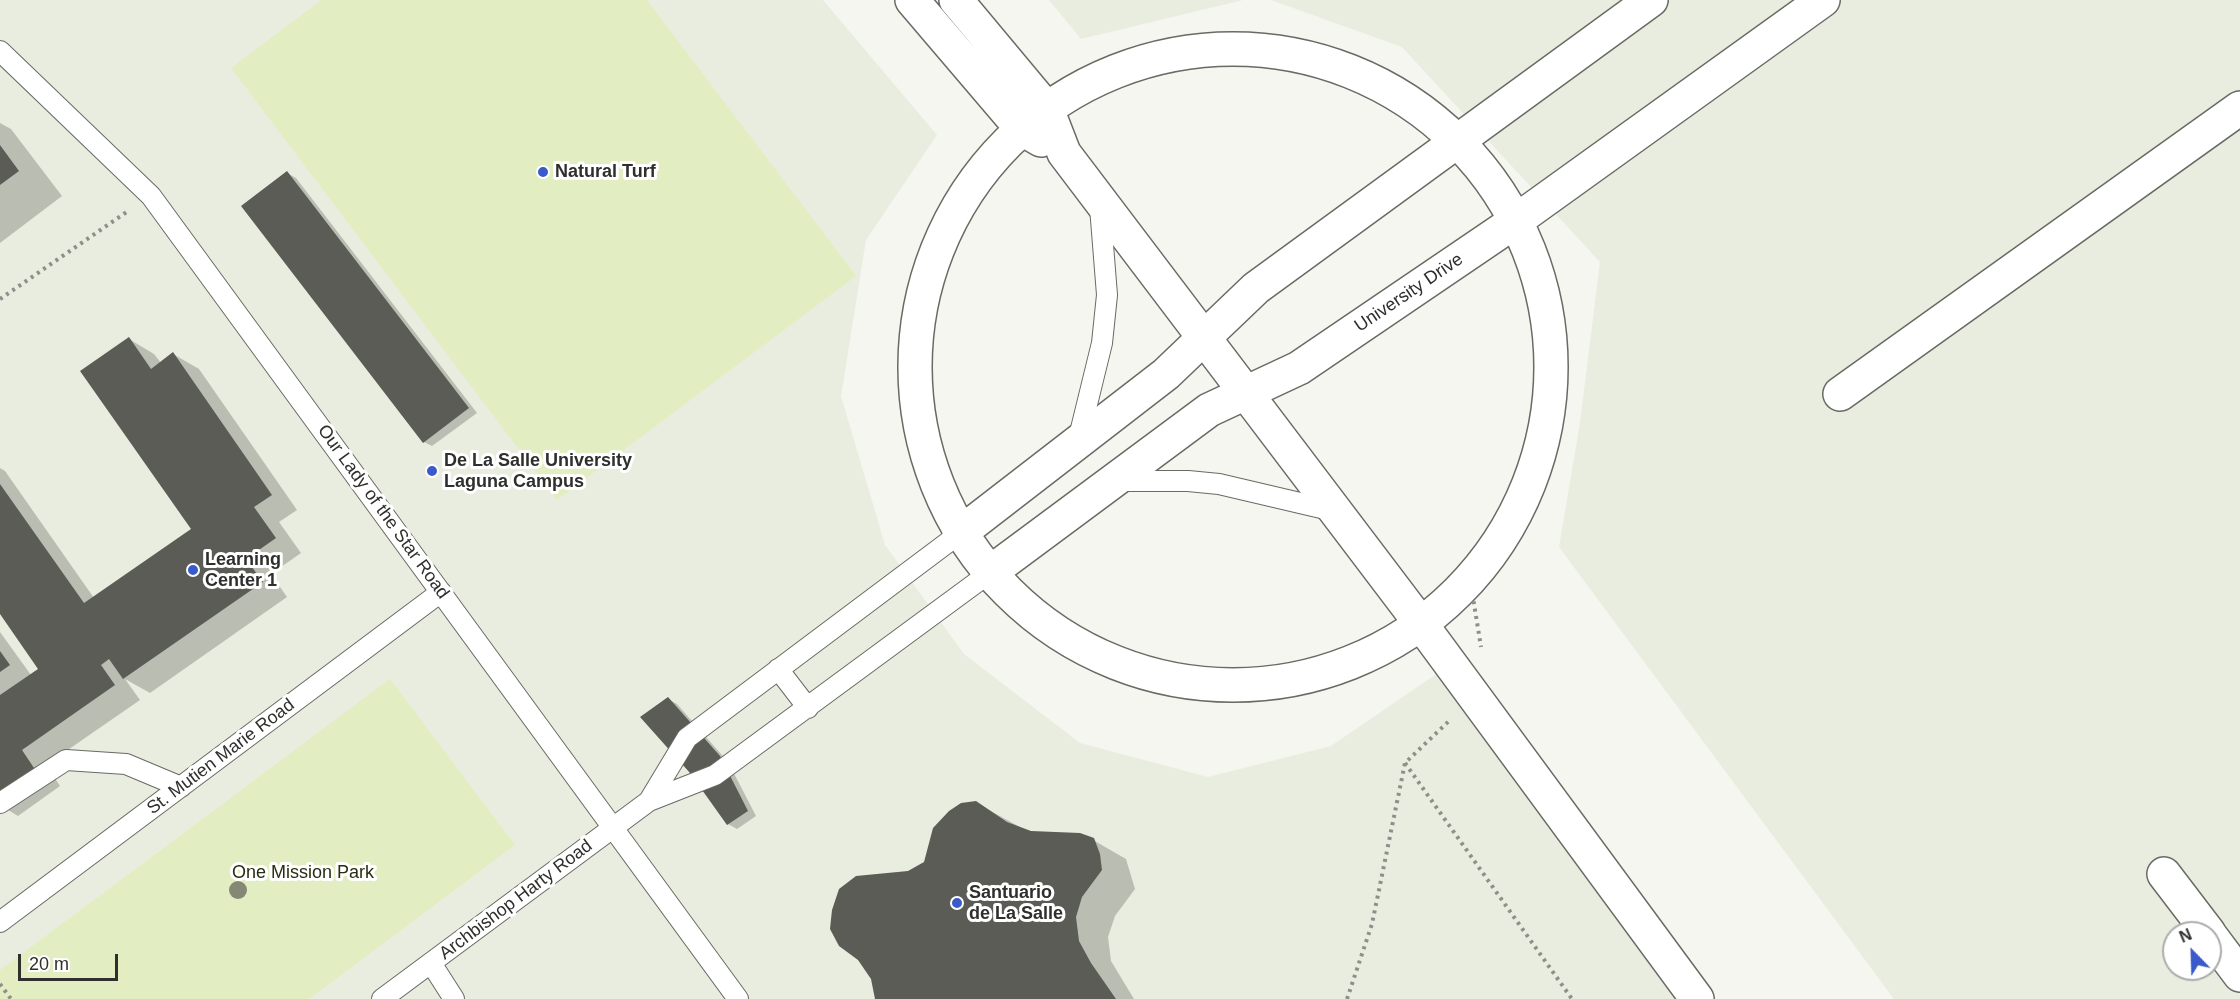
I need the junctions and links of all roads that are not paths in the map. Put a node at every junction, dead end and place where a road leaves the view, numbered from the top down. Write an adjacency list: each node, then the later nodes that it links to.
1 (912, 0): 8 (street)
2 (956, 0): 7 (street)
3 (1651, 0): 9 (street)
4 (1823, 0): 12 (street, University Drive)
5 (0, 51): 21 (lane, Our Lady of the Star Road)
6 (2240, 108): 15 (street)
7 (1047, 109): 8 (street); 9 (street); 10 (street)
8 (1022, 129): 10 (street); 19 (street)
9 (1460, 141): 12 (street); 13 (street)
10 (1064, 153): 11 (street)
11 (1099, 198): 13 (street); 16 (lane)
12 (1517, 220): 14 (street, University Drive); 22 (street)
13 (1204, 338): 14 (street); 16 (street)
14 (1246, 393): 17 (street, University Drive); 18 (street)
15 (1840, 394)
16 (1078, 442): 19 (street)
17 (1112, 482): 18 (lane); 20 (street, University Drive)
18 (1336, 511): 22 (street)
19 (959, 534): 20 (street); 23 (lane)
20 (988, 574): 22 (street); 24 (lane)
21 (441, 592): 25 (lane, St. Mutien Marie Road); 28 (lane, Our Lady of the Star Road)
22 (1421, 624): 38 (street)
23 (778, 669): 24 (lane); 26 (lane)
24 (808, 708): 26 (lane)
25 (181, 787): 27 (lane); 31 (lane, St. Mutien Marie Road)
26 (649, 801): 28 (lane, Archbishop Harty Road)
27 (0, 803)
28 (613, 828): 33 (lane, Archbishop Harty Road); 37 (lane, Our Lady of the Star Road)
29 (2164, 874): 30 (street)
30 (2199, 921)
31 (0, 922)
32 (2222, 951): 34 (street)
33 (431, 963): 35 (lane, Archbishop Harty Road); 36 (lane)
34 (2240, 975)
35 (382, 999)
36 (454, 999)
37 (738, 999)
38 (1697, 999)

